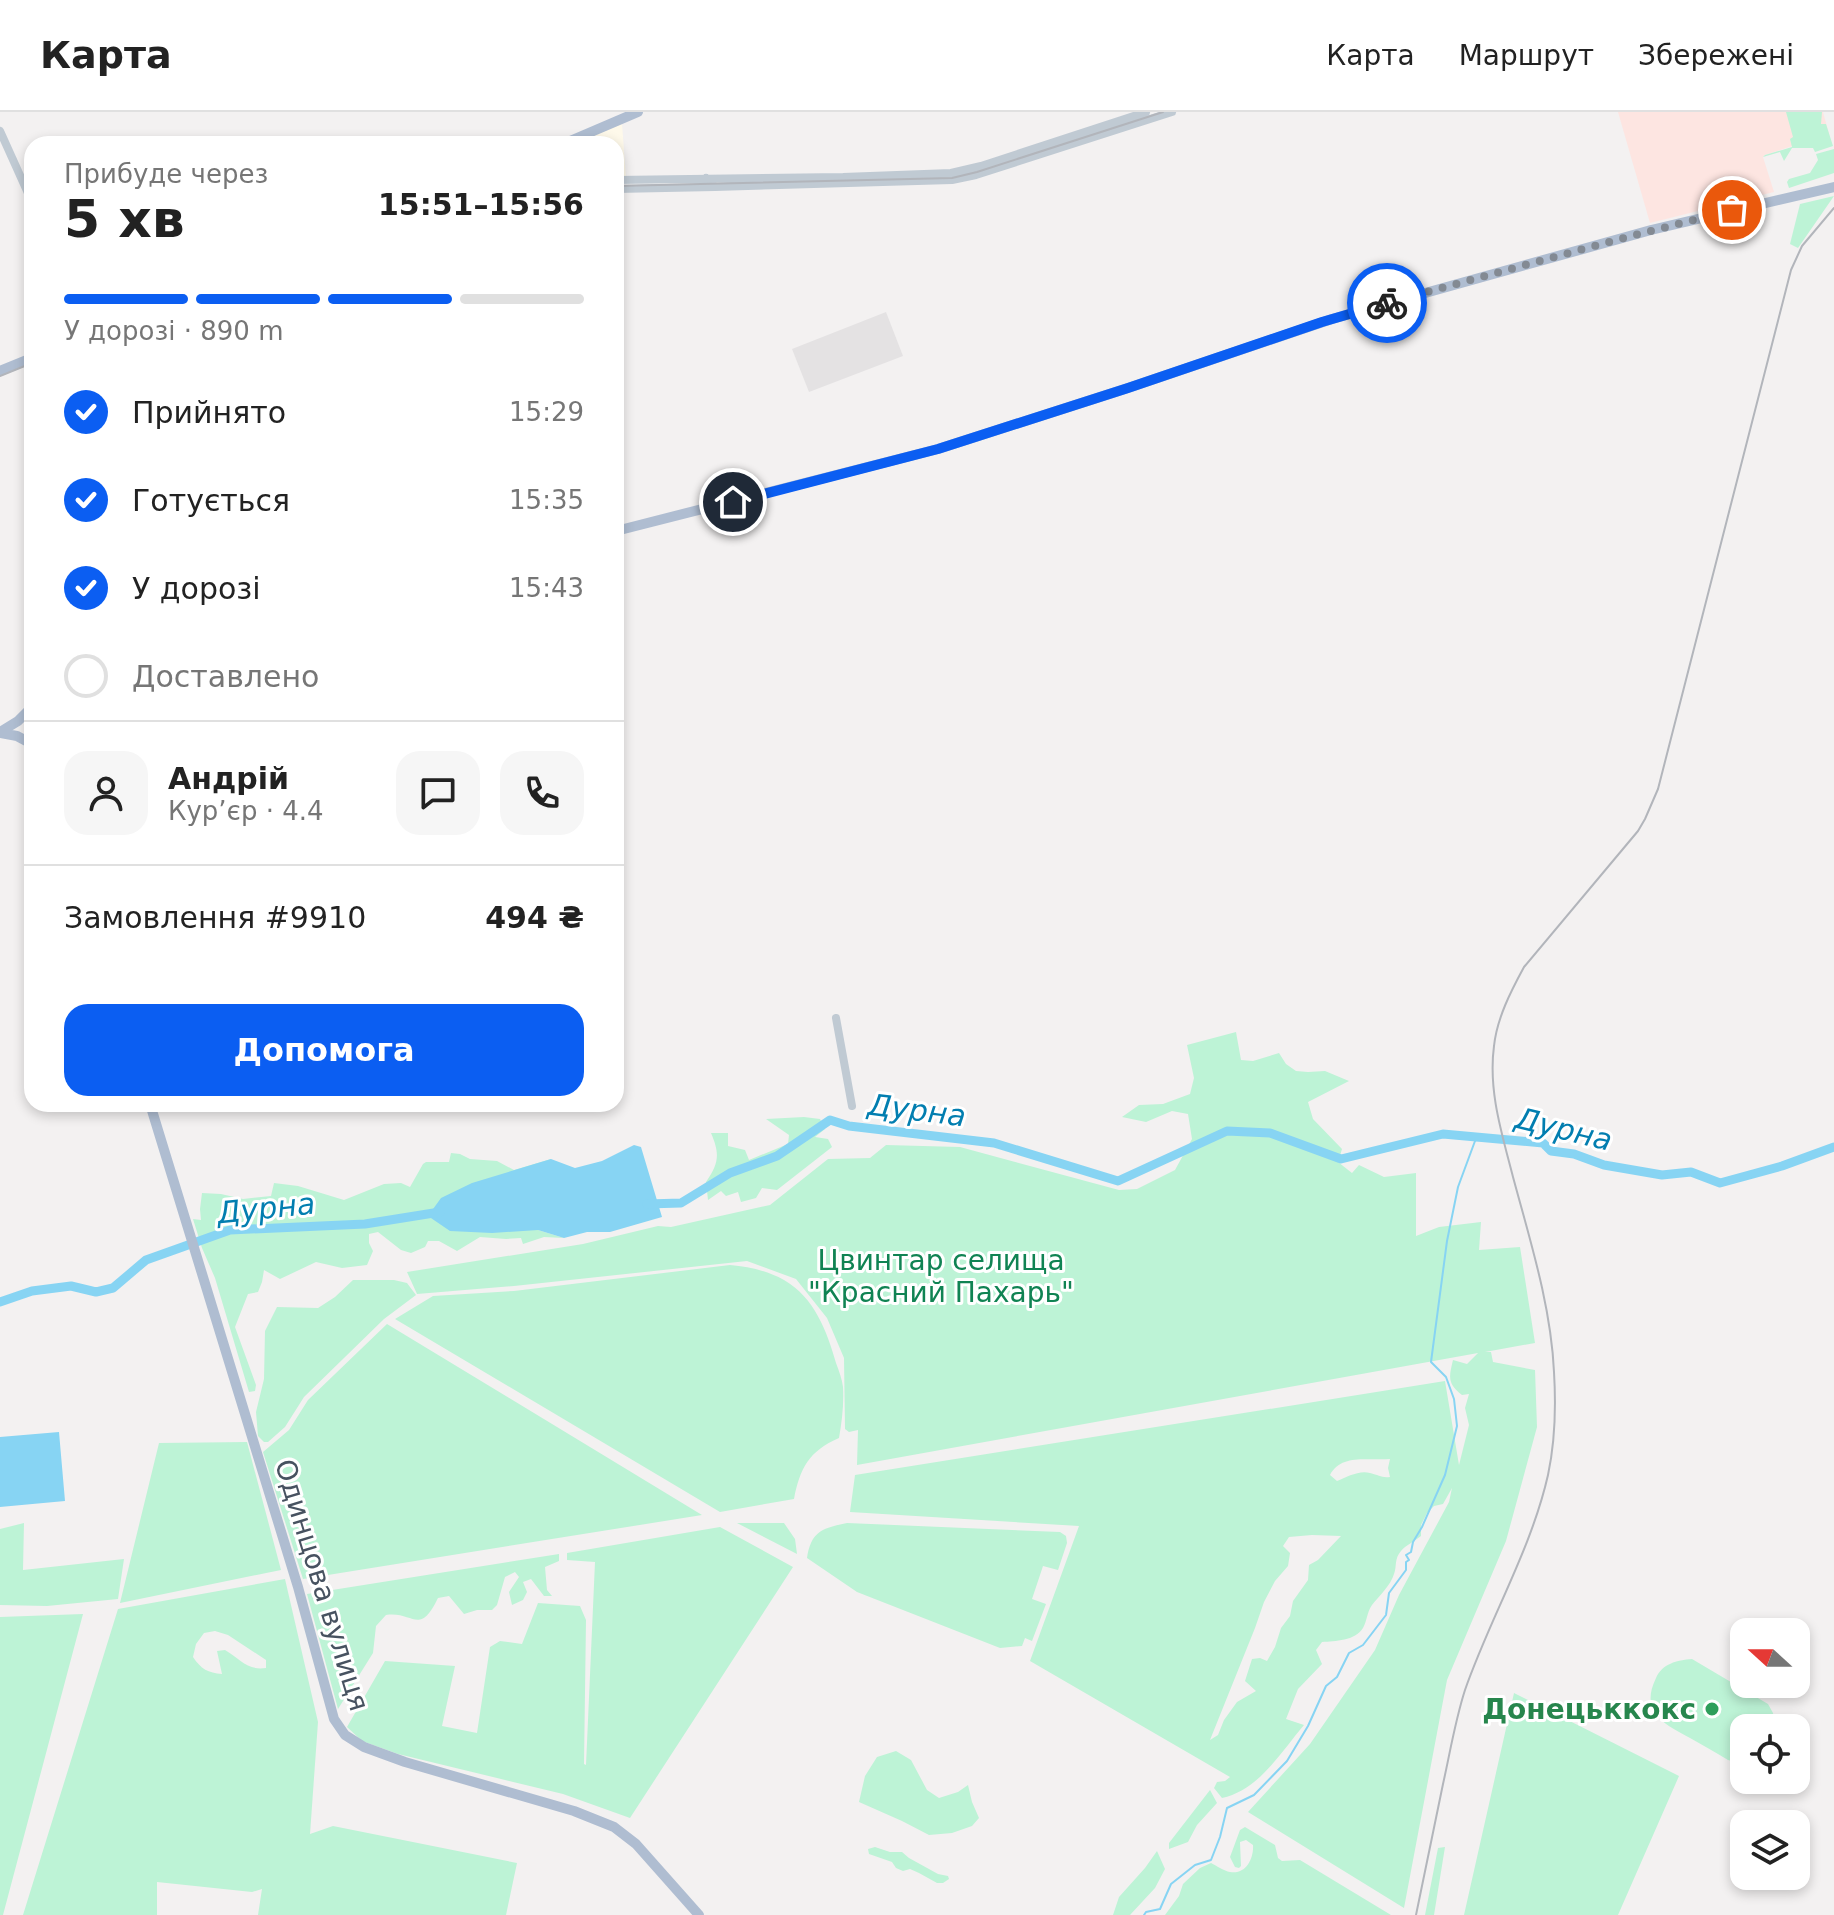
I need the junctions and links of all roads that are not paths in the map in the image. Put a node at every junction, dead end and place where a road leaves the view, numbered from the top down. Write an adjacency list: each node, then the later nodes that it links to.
1 (638, 112): 5 (main road)
2 (1146, 112): 6 (street)
3 (1172, 112): 9 (street)
4 (0, 131): 8 (street)
5 (582, 136)
6 (706, 178): 7 (street); 9 (street)
7 (624, 180)
8 (24, 184)
9 (715, 187): 11 (street)
10 (1834, 187): 14 (main road)
11 (624, 189)
12 (24, 361): 13 (main road)
13 (0, 371)
14 (624, 529)
15 (24, 718): 16 (main road)
16 (13, 724): 17 (main road); 18 (main road)
17 (0, 733): 19 (main road)
18 (24, 734)
19 (24, 739)
20 (836, 1018): 21 (street)
21 (852, 1106)
22 (152, 1112): 23 (main road, Одинцова вулиця)
23 (699, 1915)

